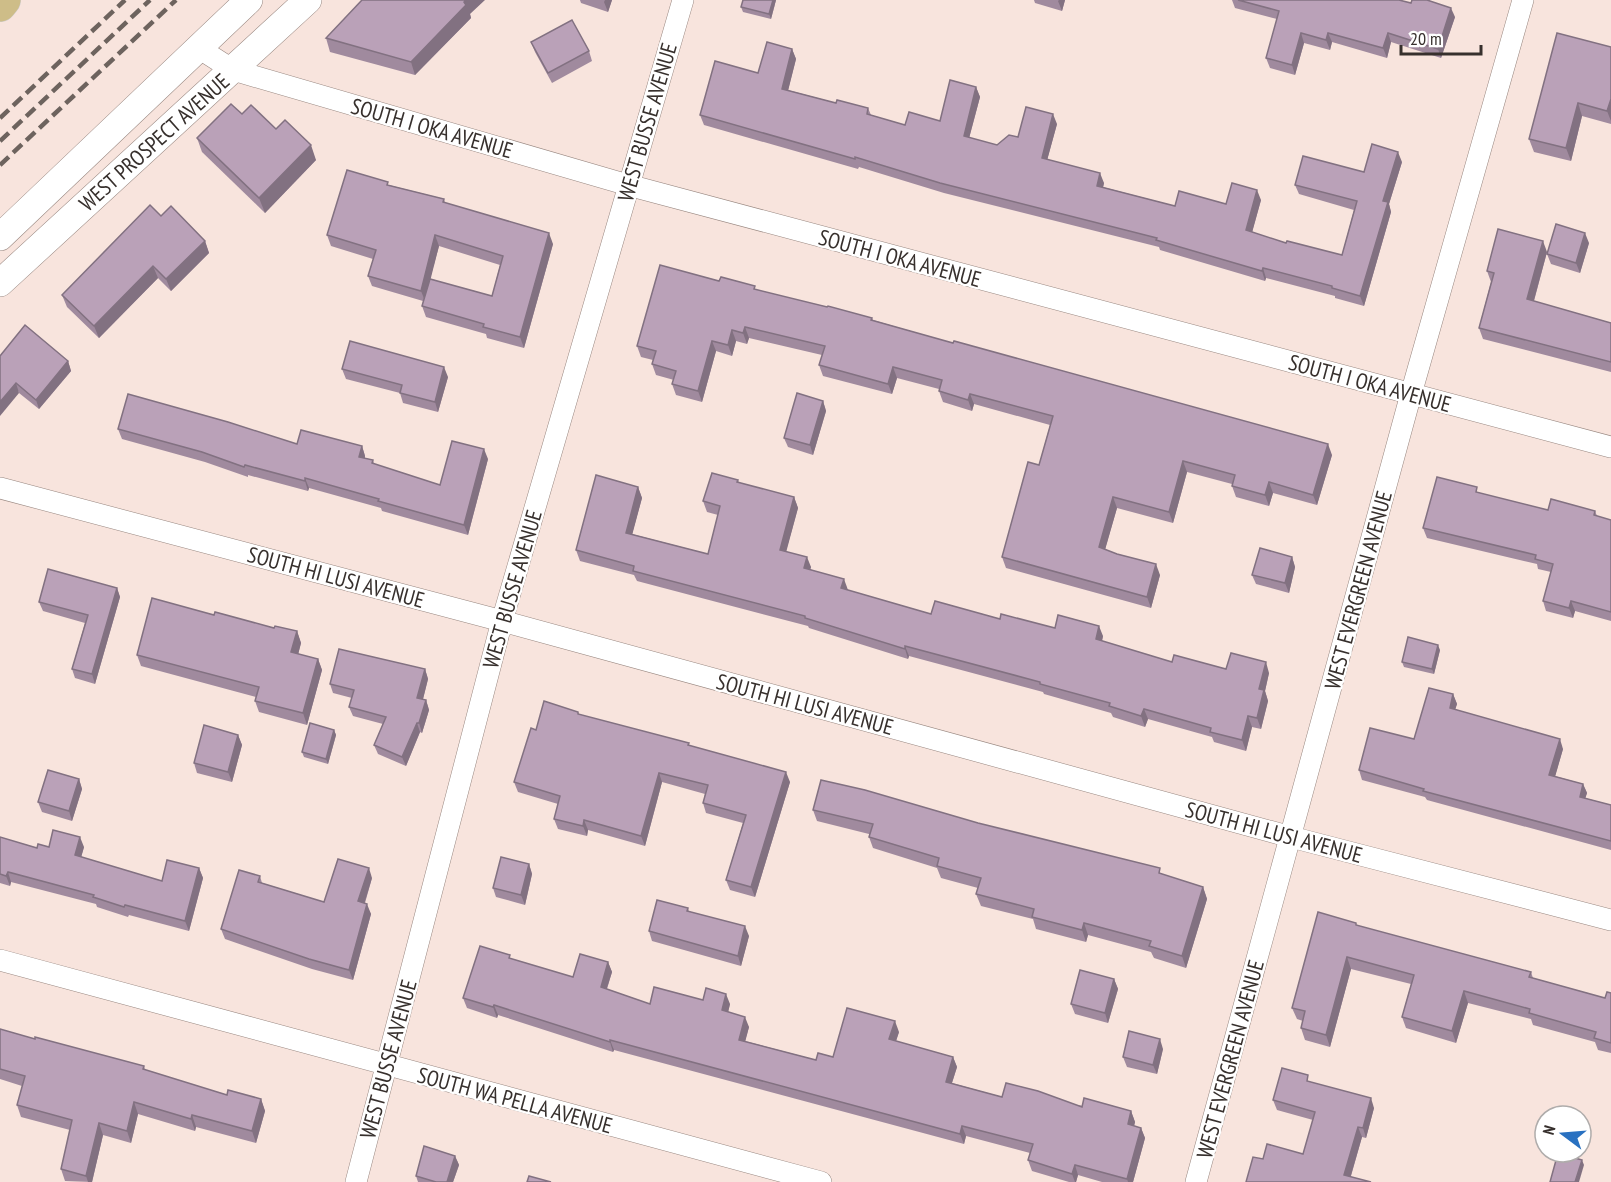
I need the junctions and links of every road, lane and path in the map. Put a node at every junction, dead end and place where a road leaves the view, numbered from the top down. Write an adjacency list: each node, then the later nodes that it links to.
1 (4, 0): 6 (main road)
2 (249, 0): 7 (street, WEST PROSPECT AVENUE)
3 (308, 0): 8 (street, WEST PROSPECT AVENUE)
4 (683, 0): 9 (street, WEST BUSSE AVENUE)
5 (1523, 0): 12 (street, WEST EVERGREEN AVENUE)
6 (0, 5)
7 (197, 47): 8 (street, SOUTH I OKA AVENUE); 10 (street, WEST PROSPECT AVENUE)
8 (233, 70): 9 (street, SOUTH I OKA AVENUE); 11 (street, WEST PROSPECT AVENUE)
9 (628, 185): 12 (street, SOUTH I OKA AVENUE); 15 (street, WEST BUSSE AVENUE)
10 (0, 237)
11 (0, 283)
12 (1411, 394): 13 (street, SOUTH I OKA AVENUE); 16 (street, WEST EVERGREEN AVENUE)
13 (1611, 447)
14 (0, 488): 15 (street, SOUTH HI LUSI AVENUE)
15 (502, 621): 16 (street, SOUTH HI LUSI AVENUE); 19 (street, WEST BUSSE AVENUE)
16 (1290, 837): 17 (street, SOUTH HI LUSI AVENUE); 22 (street, WEST EVERGREEN AVENUE)
17 (1611, 920)
18 (0, 960): 19 (street, SOUTH WA PELLA AVENUE)
19 (387, 1065): 20 (street, WEST BUSSE AVENUE); 21 (street, SOUTH WA PELLA AVENUE)
20 (356, 1182)
21 (821, 1182)
22 (1196, 1182)

